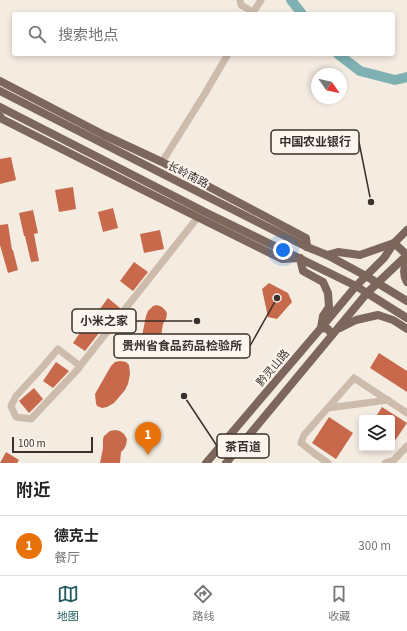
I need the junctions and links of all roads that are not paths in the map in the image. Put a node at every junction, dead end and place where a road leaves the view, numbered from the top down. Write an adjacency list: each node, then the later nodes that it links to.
1 (240, 0): 3 (street)
2 (261, 0): 4 (street)
3 (252, 12)
4 (254, 12)
5 (227, 56): 10 (street)
6 (0, 81): 10 (main road)
7 (1, 91): 14 (main road, 长岭南路)
8 (0, 107): 17 (main road)
9 (0, 116): 11 (main road)
10 (162, 162): 14 (main road)
11 (198, 217): 17 (main road); 30 (street)
12 (407, 230): 13 (main road)
13 (394, 243): 15 (main road); 16 (main road); 20 (main road)
14 (307, 247): 15 (main road, 长岭南路)
15 (327, 254): 19 (main road); 20 (main road, 长岭南路)
16 (407, 255): 22 (main road)
17 (300, 258): 19 (main road); 27 (main road)
18 (407, 260): 21 (main road)
19 (320, 268): 23 (main road)
20 (366, 276): 22 (main road, 长岭南路); 23 (main road, 黔灵山路)
21 (407, 282)
22 (378, 284): 24 (main road); 25 (main road)
23 (356, 286): 24 (main road); 27 (main road, 黔灵山路)
24 (367, 293): 25 (main road); 29 (main road)
25 (406, 307): 26 (main road)
26 (393, 320): 28 (main road); 29 (main road)
27 (321, 328): 29 (main road); 35 (main road, 黔灵山路)
28 (407, 329)
29 (334, 332): 36 (main road)
30 (80, 366): 30 (street)
31 (388, 400): 32 (street); 32 (street); 33 (street)
32 (328, 408): 37 (street)
33 (407, 413)
34 (407, 446): 38 (street)
35 (206, 463)
36 (226, 463)
37 (328, 463)
38 (385, 463)

